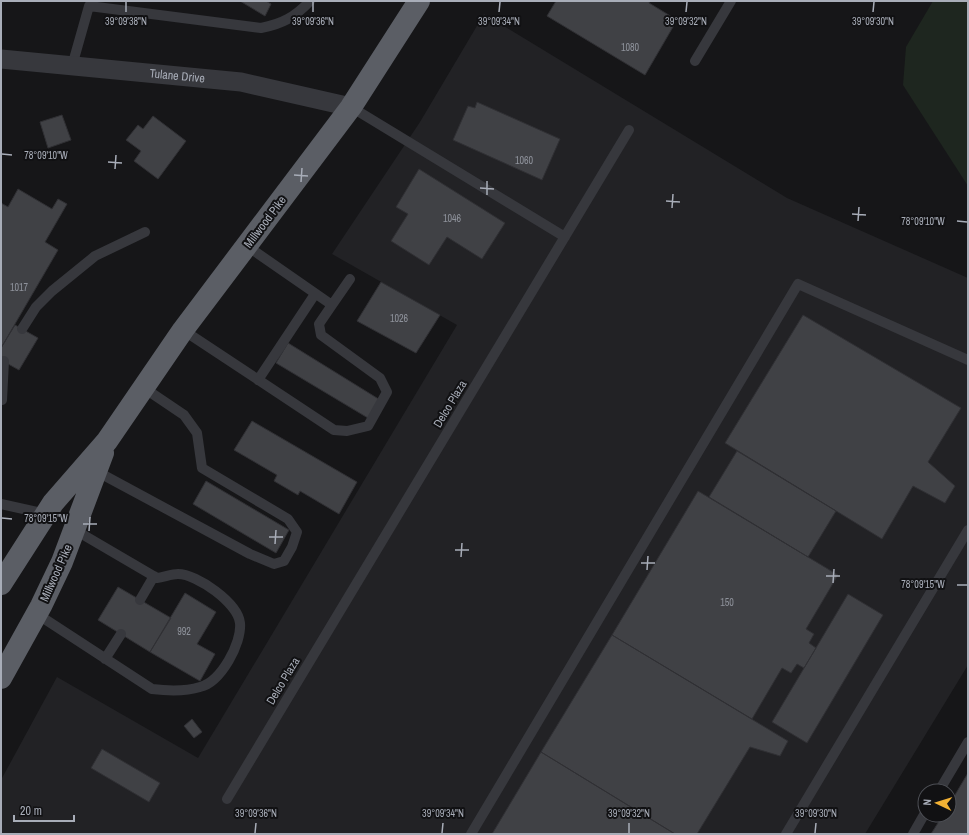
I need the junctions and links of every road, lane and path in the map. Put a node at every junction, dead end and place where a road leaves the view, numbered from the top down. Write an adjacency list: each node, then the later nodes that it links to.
1 (310, 1): 6 (lane)
2 (419, 1): 7 (highway, Millwood Pike)
3 (731, 1): 5 (lane)
4 (1, 60): 6 (street, Tulane Drive)
5 (695, 61)
6 (72, 66): 7 (street, Tulane Drive)
7 (351, 107): 10 (lane); 11 (highway, Millwood Pike)
8 (629, 130): 10 (lane, Delco Plaza)
9 (145, 232): 15 (lane)
10 (565, 237): 37 (lane, Delco Plaza)
11 (247, 246): 13 (lane); 16 (highway, Millwood Pike)
12 (350, 279): 14 (lane)
13 (315, 294): 14 (lane); 19 (lane)
14 (332, 306): 19 (lane)
15 (22, 329)
16 (183, 330): 19 (lane); 20 (highway, Millwood Pike)
17 (968, 360): 39 (lane)
18 (4, 361): 21 (lane)
19 (258, 380)
20 (144, 388): 22 (highway, Millwood Pike); 23 (lane)
21 (2, 400)
22 (107, 441): 23 (highway, Millwood Pike); 25 (highway, Millwood Pike)
23 (96, 471): 26 (highway, Millwood Pike)
24 (1, 504): 25 (lane)
25 (46, 514): 29 (highway, Millwood Pike)
26 (75, 530): 28 (lane); 31 (highway, Millwood Pike)
27 (968, 530): 40 (lane)
28 (154, 576): 30 (lane); 33 (lane)
29 (1, 584)
30 (140, 600)
31 (37, 614): 33 (lane); 34 (highway, Millwood Pike)
32 (121, 634): 33 (lane)
33 (105, 659)
34 (1, 678)
35 (968, 742): 36 (lane)
36 (944, 783)
37 (227, 798)
38 (919, 823): 41 (lane)
39 (471, 834)
40 (786, 834)
41 (912, 834)

